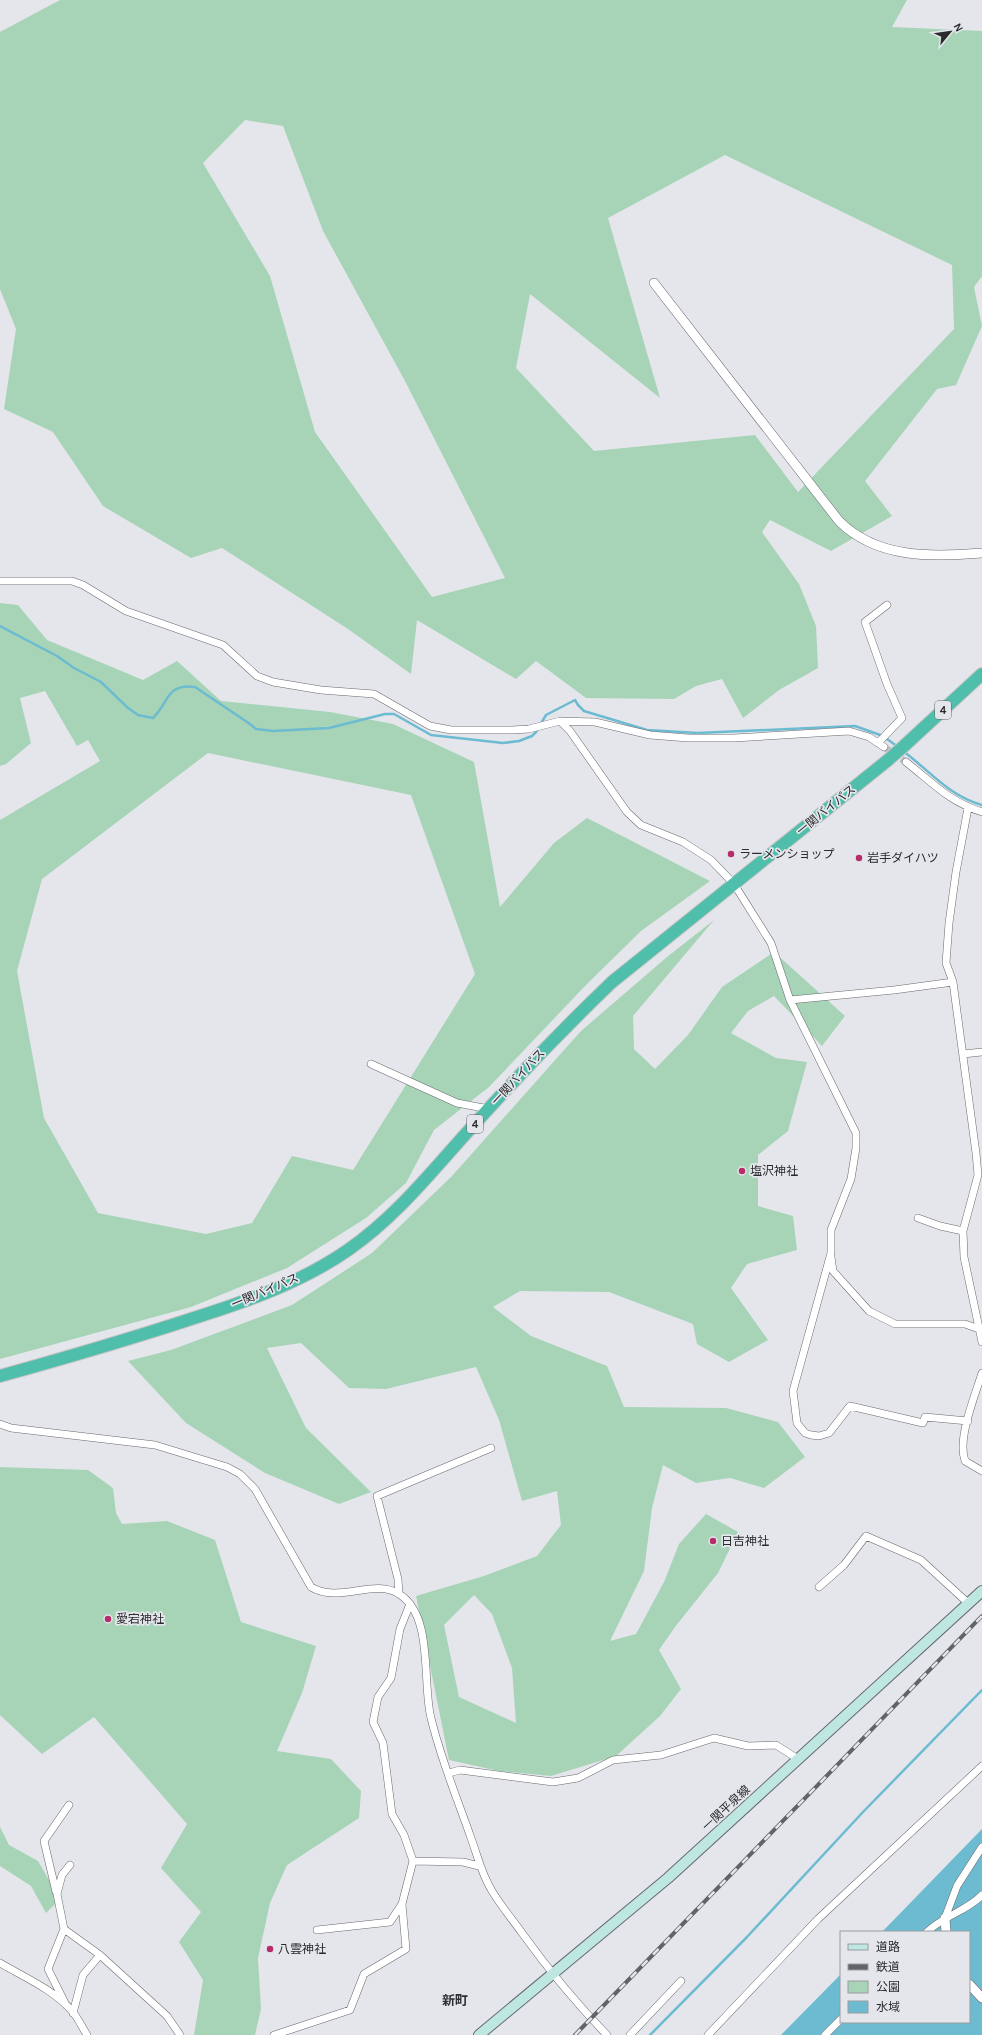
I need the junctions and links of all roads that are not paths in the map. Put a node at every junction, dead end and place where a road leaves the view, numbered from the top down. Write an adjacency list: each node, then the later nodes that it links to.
1 (654, 283): 2 (street)
2 (982, 553)
3 (0, 581): 6 (street)
4 (887, 605): 7 (street)
5 (982, 674): 12 (highway, 一関バイパス / 4, bridge)
6 (560, 721): 7 (street); 12 (street)
7 (878, 743): 8 (street)
8 (884, 747)
9 (906, 762): 10 (street)
10 (968, 808): 11 (street); 13 (street)
11 (982, 812)
12 (734, 884): 14 (street); 18 (highway, 一関バイパス / 4)
13 (953, 982): 14 (street); 16 (street)
14 (790, 1000): 21 (street)
15 (982, 1052): 16 (street)
16 (962, 1054): 20 (street)
17 (371, 1064): 18 (street)
18 (489, 1108): 25 (highway, 一関バイパス / 4)
19 (918, 1218): 20 (street)
20 (963, 1231): 22 (street)
21 (831, 1254): 22 (street); 26 (street)
22 (979, 1329): 23 (street)
23 (982, 1342)
24 (982, 1373): 26 (street)
25 (0, 1376)
26 (968, 1421): 29 (street)
27 (0, 1424): 32 (street)
28 (491, 1448): 32 (street)
29 (982, 1471)
30 (819, 1587): 33 (street)
31 (982, 1591): 33 (main road, 一関平泉線)
32 (399, 1594): 34 (street)
33 (968, 1603): 35 (main road, 一関平泉線)
34 (410, 1604): 37 (street); 40 (street)
35 (798, 1759): 37 (street); 53 (main road, 一関平泉線)
36 (982, 1766): 66 (street)
37 (449, 1773): 42 (street)
38 (69, 1806): 43 (street)
39 (982, 1847): 46 (street)
40 (413, 1861): 42 (street); 45 (street)
41 (70, 1865): 43 (street)
42 (479, 1866): 53 (street)
43 (57, 1894): 47 (street)
44 (982, 1895): 46 (street)
45 (402, 1904): 48 (street); 62 (street)
46 (945, 1918): 49 (street); 50 (street)
47 (64, 1929): 51 (street); 57 (street)
48 (317, 1930)
49 (928, 1931)
50 (946, 1931)
51 (100, 1955): 58 (street); 61 (street)
52 (0, 1963): 57 (street)
53 (552, 1974): 63 (main road, 一関平泉線); 64 (street)
54 (681, 1981): 65 (street)
55 (970, 1985): 56 (street)
56 (982, 1998)
57 (66, 2005): 58 (street)
58 (73, 2013): 60 (street)
59 (840, 2020): 67 (street)
60 (86, 2035)
61 (180, 2035)
62 (274, 2035)
63 (479, 2035)
64 (606, 2035)
65 (630, 2035)
66 (708, 2035)
67 (825, 2035)

